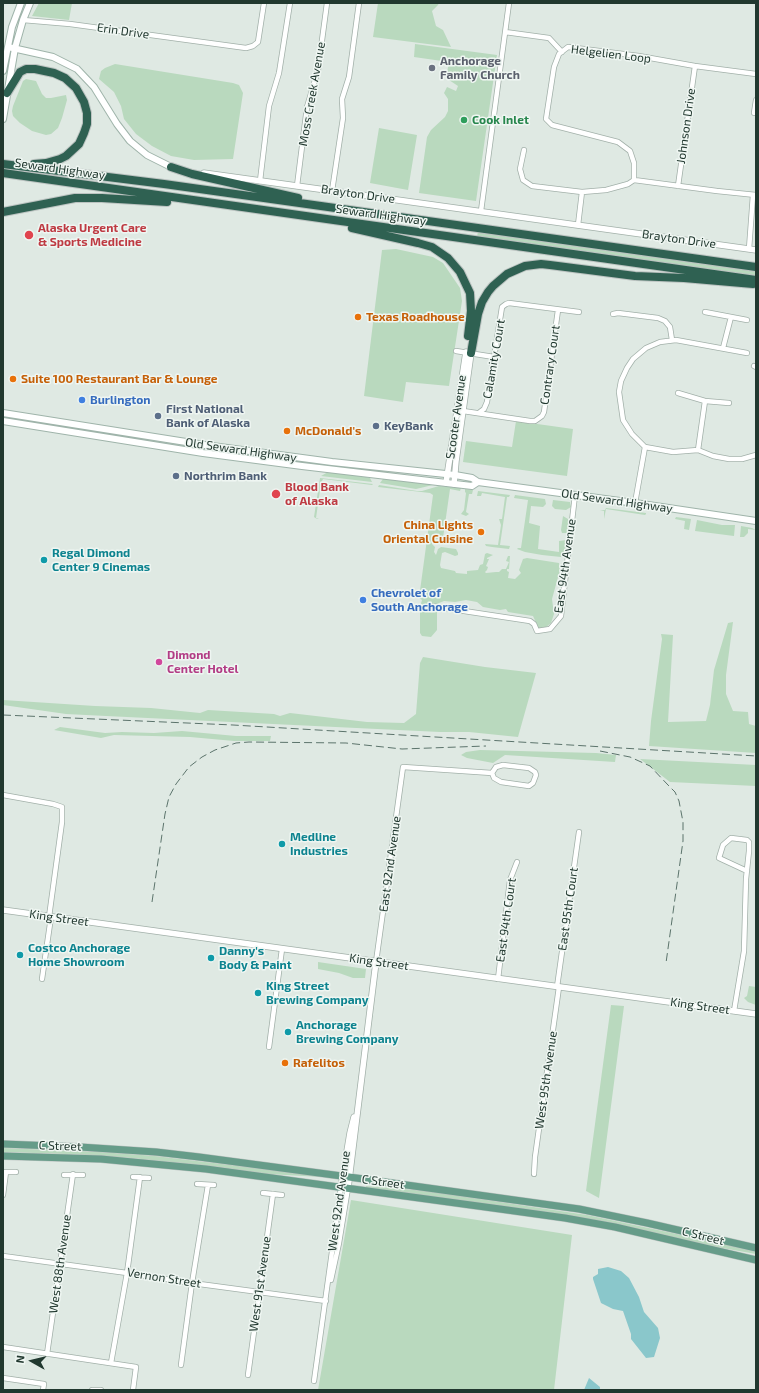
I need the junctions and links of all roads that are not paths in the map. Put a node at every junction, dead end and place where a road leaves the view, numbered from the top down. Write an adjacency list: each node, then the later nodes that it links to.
1 (21, 3): 10 (main road)
2 (30, 3): 8 (main road)
3 (264, 3): 8 (street, Erin Drive)
4 (290, 3): 25 (street)
5 (327, 3): 26 (street, Moss Creek Avenue)
6 (359, 3): 28 (street)
7 (510, 3): 9 (street)
8 (23, 20): 11 (main road)
9 (506, 32): 12 (street); 33 (street)
10 (5, 46): 11 (main road, Brayton Drive); 14 (main road)
11 (15, 48): 16 (main road); 22 (main road, Brayton Drive)
12 (562, 52): 13 (street, Helgelien Loop); 24 (street, Helgelien Loop)
13 (695, 66): 15 (street, Helgelien Loop); 27 (street, Johnson Drive)
14 (3, 71)
15 (756, 74)
16 (7, 94): 19 (main road); 21 (highway)
17 (756, 100): 18 (street)
18 (754, 114)
19 (3, 119)
20 (524, 150): 29 (street)
21 (5, 163): 32 (highway, Seward Highway)
22 (170, 167): 25 (street, Brayton Drive); 32 (highway)
23 (4, 173): 31 (highway, Seward Highway)
24 (634, 180): 27 (street); 29 (street)
25 (260, 181): 26 (street, Brayton Drive)
26 (297, 186): 28 (street, Brayton Drive)
27 (678, 186): 30 (street)
28 (332, 191): 33 (street, Brayton Drive)
29 (582, 192): 37 (street)
30 (754, 195): 35 (street)
31 (215, 204): 34 (highway); 36 (highway, Seward Highway)
32 (344, 209): 40 (highway, Seward Highway)
33 (481, 211): 37 (street, Brayton Drive)
34 (3, 212)
35 (754, 217): 38 (street)
36 (320, 218): 41 (highway, Seward Highway); 52 (highway)
37 (578, 225): 38 (street, Brayton Drive)
38 (749, 249): 39 (street, Brayton Drive)
39 (756, 250)
40 (756, 267)
41 (756, 280)
42 (756, 285): 52 (highway)
43 (558, 310): 44 (street); 54 (street, Calamity Court); 59 (street, Contrary Court)
44 (579, 312)
45 (705, 312): 47 (street)
46 (613, 314): 49 (street)
47 (731, 317): 48 (street); 50 (street)
48 (747, 320)
49 (672, 340): 50 (street); 64 (street)
50 (723, 348): 53 (street)
51 (456, 351): 52 (street)
52 (468, 353): 54 (street); 58 (street, Scooter Avenue); 67 (street, Scooter Avenue)
53 (747, 353)
54 (494, 357): 59 (street, Calamity Court)
55 (678, 393): 56 (street)
56 (705, 401): 57 (street); 65 (street)
57 (730, 403)
58 (463, 411): 59 (street); 68 (street, Scooter Avenue)
59 (480, 412)
60 (3, 413): 62 (main road, Old Seward Highway)
61 (3, 421): 63 (main road, Old Seward Highway)
62 (124, 432): 63 (main road); 67 (main road, Old Seward Highway)
63 (84, 434): 70 (main road, Old Seward Highway)
64 (645, 447): 65 (street); 73 (street)
65 (698, 450): 66 (street)
66 (756, 455)
67 (448, 475): 68 (main road, Old Seward Highway); 70 (street, Scooter Avenue)
68 (455, 475): 69 (main road, Old Seward Highway); 71 (street, Scooter Avenue)
69 (478, 482): 71 (main road, Old Seward Highway); 72 (main road, Old Seward Highway)
70 (446, 483): 71 (main road, Old Seward Highway)
71 (454, 484)
72 (575, 495): 73 (main road, Old Seward Highway); 75 (street, East 94th Avenue)
73 (635, 503): 74 (main road, Old Seward Highway)
74 (756, 521)
75 (431, 606)
76 (492, 773): 76 (street); 84 (street, East 92nd Avenue)
77 (3, 795): 82 (street)
78 (579, 832): 87 (street, East 95th Court)
79 (517, 862): 86 (street, East 94th Court)
80 (747, 871): 80 (street); 88 (street)
81 (3, 910): 82 (street, King Street)
82 (50, 917): 83 (street, King Street); 85 (street)
83 (282, 949): 84 (street, King Street); 90 (street)
84 (376, 962): 86 (street, King Street); 99 (street, West 92nd Avenue)
85 (42, 979)
86 (498, 979): 87 (street, King Street)
87 (558, 987): 88 (street, King Street); 96 (street, West 95th Avenue)
88 (734, 1011): 89 (street, King Street)
89 (756, 1014)
90 (269, 1047)
91 (3, 1144): 99 (main road, C Street)
92 (3, 1156): 106 (main road, C Street)
93 (5, 1172): 94 (street); 109 (street)
94 (16, 1172)
95 (73, 1174): 97 (street); 98 (street); 114 (street, West 88th Avenue)
96 (534, 1174)
97 (64, 1175)
98 (83, 1175)
99 (346, 1176): 106 (street, West 92nd Avenue); 111 (main road, C Street)
100 (132, 1177): 101 (street)
101 (140, 1177): 102 (street); 115 (street)
102 (149, 1178)
103 (197, 1184): 104 (street)
104 (208, 1185): 105 (street); 116 (street)
105 (214, 1186)
106 (344, 1187): 113 (main road, C Street); 118 (street, West 92nd Avenue)
107 (263, 1193): 108 (street)
108 (273, 1194): 110 (street); 117 (street, West 91st Avenue)
109 (3, 1195)
110 (282, 1195)
111 (756, 1248)
112 (3, 1256): 114 (street, Vernon Street)
113 (756, 1260)
114 (61, 1264): 115 (street, Vernon Street); 120 (street, West 88th Avenue)
115 (127, 1272): 116 (street, Vernon Street); 121 (street)
116 (192, 1283): 117 (street, Vernon Street); 122 (street)
117 (259, 1292): 118 (street, Vernon Street); 123 (street, West 91st Avenue)
118 (326, 1301): 125 (street, West 92nd Avenue)
119 (3, 1347): 120 (street)
120 (47, 1354): 121 (street)
121 (111, 1363): 129 (street)
122 (181, 1365)
123 (248, 1375)
124 (3, 1378): 126 (street)
125 (314, 1381)
126 (43, 1390)
127 (93, 1390): 128 (street)
128 (101, 1390)
129 (133, 1390)

